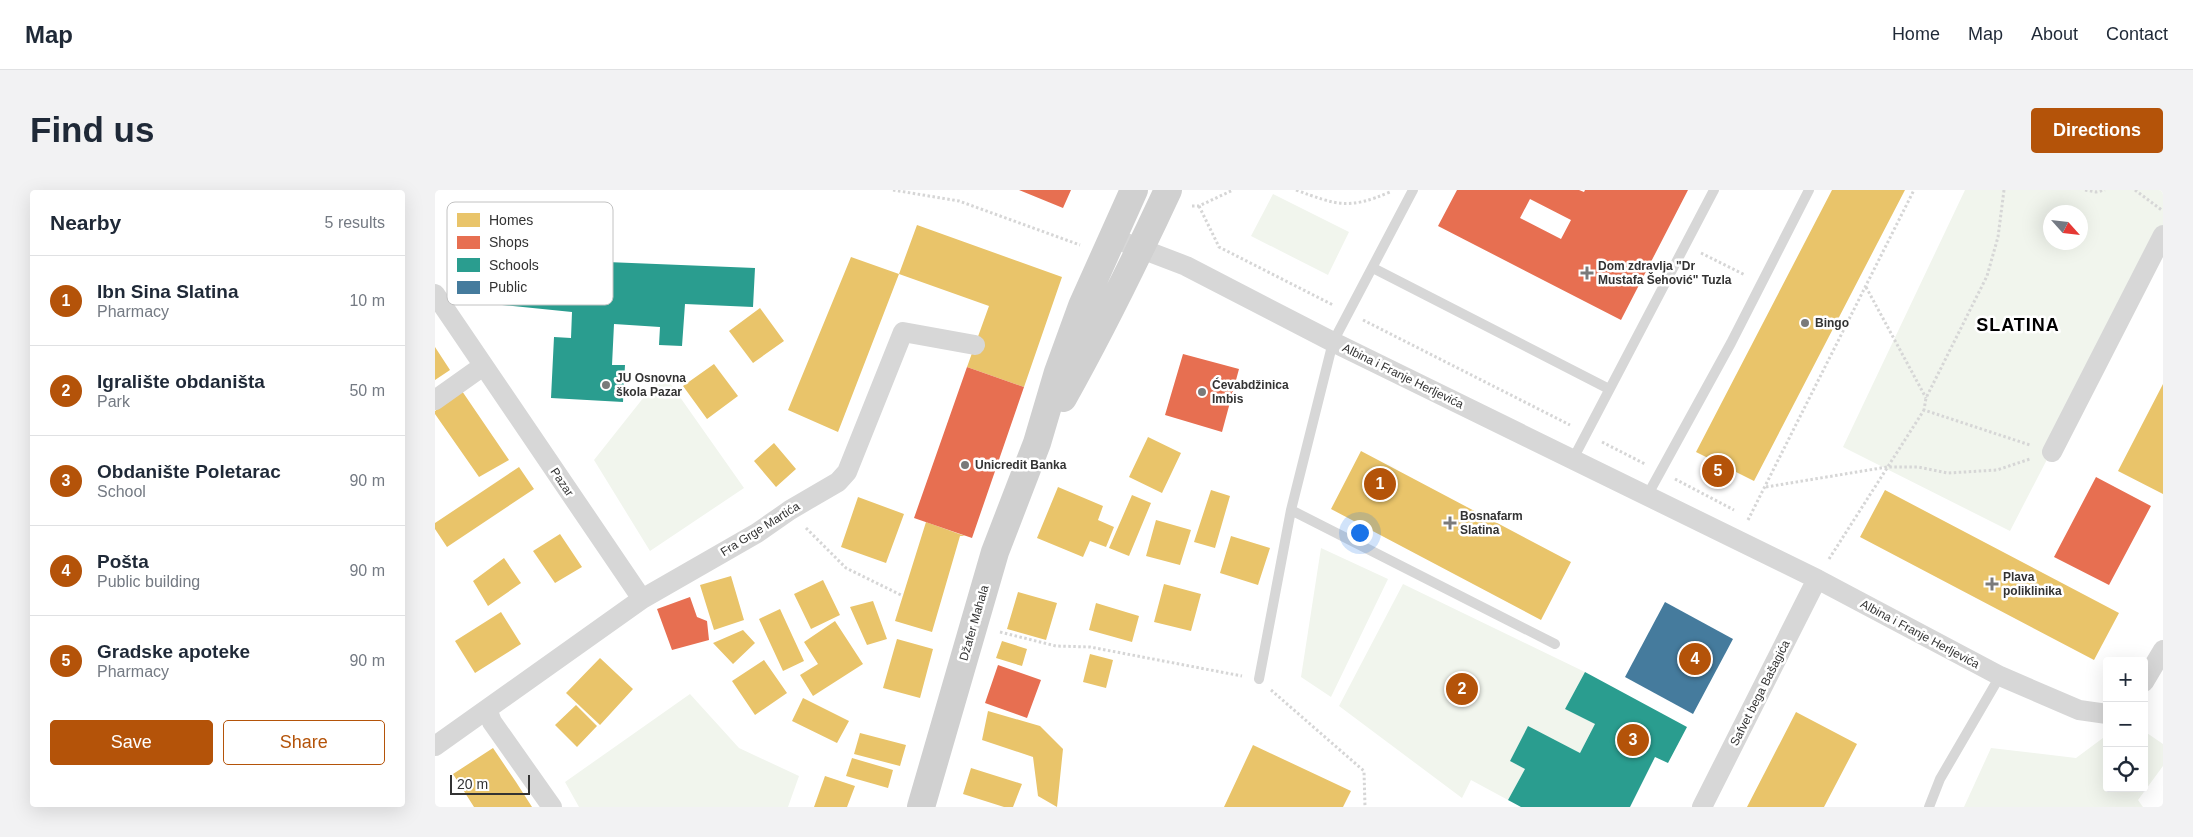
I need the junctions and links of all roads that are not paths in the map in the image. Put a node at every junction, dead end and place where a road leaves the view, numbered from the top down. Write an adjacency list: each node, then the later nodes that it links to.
1 (1134, 190): 7 (main road, Džafer Mahala)
2 (1168, 190): 8 (main road, Džafer Mahala)
3 (1413, 190): 9 (lane, Albina i Franje Herljevića)
4 (1715, 190): 14 (lane)
5 (1809, 190): 19 (lane)
6 (2163, 235): 17 (street)
7 (1113, 238): 8 (street); 16 (main road, Džafer Mahala)
8 (1141, 250): 11 (street); 16 (main road, Džafer Mahala)
9 (1373, 268): 11 (lane, Albina i Franje Herljevića); 14 (lane)
10 (435, 294): 13 (street, Pazar)
11 (1333, 342): 18 (street, Albina i Franje Herljevića); 20 (lane)
12 (975, 345): 22 (street, Fra Grge Martića)
13 (483, 366): 15 (street); 22 (street, Pazar)
14 (1609, 389): 18 (lane)
15 (435, 400)
16 (1037, 443): 32 (main road, Džafer Mahala)
17 (2052, 452)
18 (1573, 459): 19 (street, Albina i Franje Herljevića)
19 (1647, 496): 21 (street, Albina i Franje Herljevića)
20 (1291, 510): 23 (lane); 27 (lane)
21 (1817, 579): 26 (street, Albina i Franje Herljevića); 33 (street, Safvet bega Bašagića)
22 (642, 599): 28 (street, Fra Grge Martića)
23 (1555, 644)
24 (2163, 650): 25 (street)
25 (2148, 675)
26 (2000, 676): 29 (street, Albina i Franje Herljevića); 34 (lane)
27 (1259, 679)
28 (487, 709): 30 (street, Fra Grge Martića); 31 (street)
29 (2103, 713)
30 (435, 746)
31 (552, 807)
32 (921, 807)
33 (1702, 807)
34 (1929, 807)

